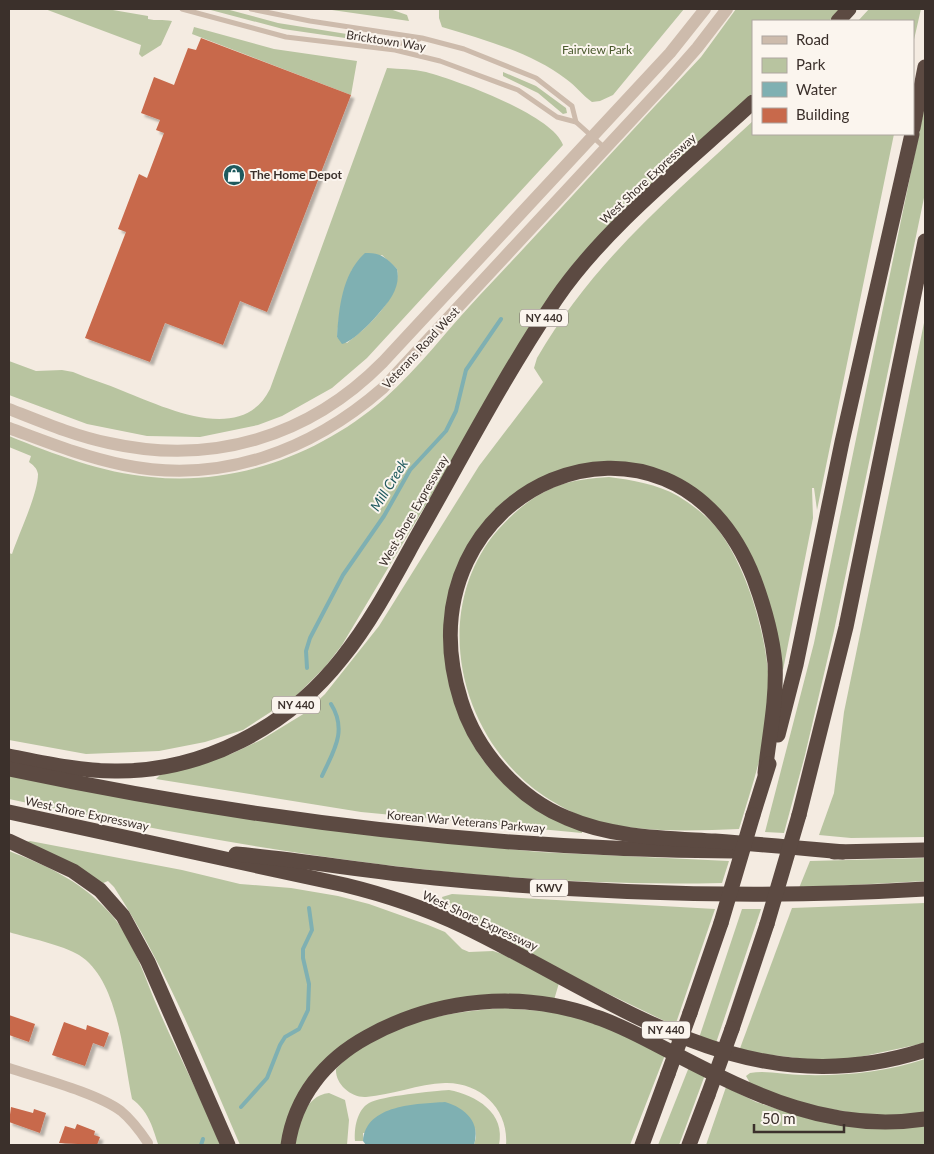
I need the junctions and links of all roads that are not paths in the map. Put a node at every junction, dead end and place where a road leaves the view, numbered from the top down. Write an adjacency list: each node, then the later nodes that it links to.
1 (184, 9): 8 (lane, Bricktown Way)
2 (251, 9): 7 (lane, Bricktown Way)
3 (705, 9): 14 (street, Veterans Road West)
4 (727, 9): 15 (street, Veterans Road West)
5 (849, 9): 6 (highway)
6 (839, 20)
7 (422, 38): 8 (lane); 11 (lane, Bricktown Way)
8 (378, 48): 11 (lane, Bricktown Way)
9 (925, 67): 12 (highway)
10 (752, 103): 21 (highway, West Shore Expressway / NY 440)
11 (576, 122): 14 (lane, Bricktown Way)
12 (914, 123)
13 (912, 135): 23 (highway)
14 (592, 137): 15 (lane, Bricktown Way); 18 (street, Veterans Road West)
15 (605, 148): 20 (street, Veterans Road West)
16 (925, 241): 37 (highway, bridge)
17 (9, 410): 18 (street, Veterans Road West)
18 (56, 427): 20 (street)
19 (9, 428): 20 (street, Veterans Road West)
20 (50, 444)
21 (9, 756)
22 (9, 769): 28 (highway, Korean War Veterans Parkway)
23 (765, 773): 28 (highway); 36 (highway, bridge)
24 (9, 812): 26 (highway, West Shore Expressway / NY 440)
25 (9, 841): 34 (highway)
26 (175, 849): 29 (highway, KWV); 30 (highway, West Shore Expressway / NY 440)
27 (925, 850): 28 (highway, Korean War Veterans Parkway)
28 (843, 852)
29 (925, 889)
30 (925, 1050)
31 (9, 1068): 33 (street)
32 (925, 1119): 35 (highway)
33 (148, 1143)
34 (228, 1145)
35 (288, 1145)
36 (641, 1145)
37 (689, 1145)

